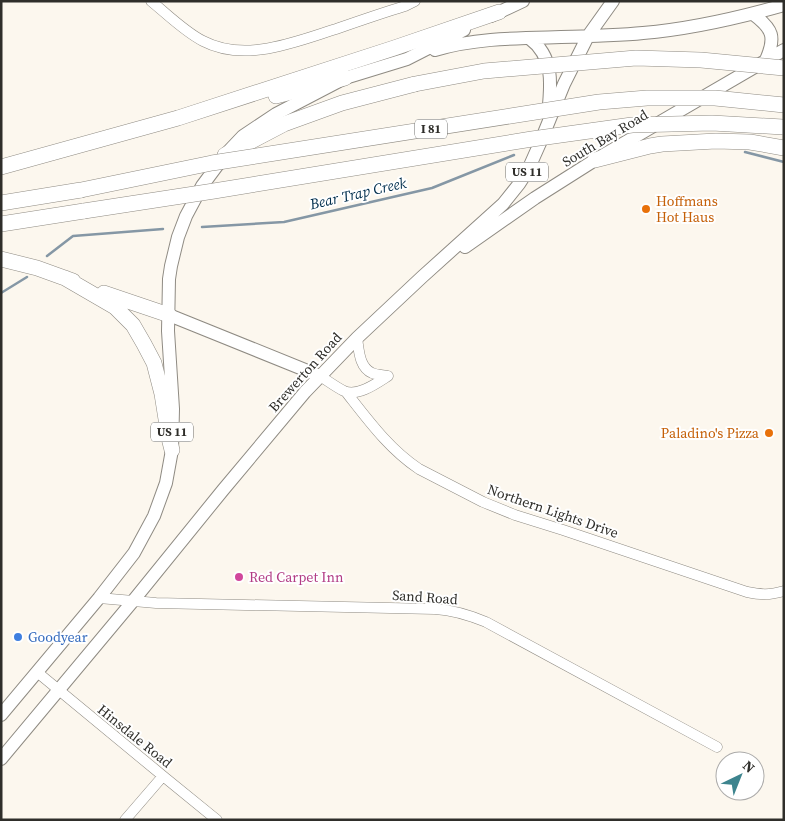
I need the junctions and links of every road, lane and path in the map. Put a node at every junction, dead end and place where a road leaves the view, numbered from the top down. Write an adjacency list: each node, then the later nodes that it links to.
1 (151, 1): 2 (street)
2 (414, 1)
3 (523, 1): 6 (main road, US 11)
4 (613, 1): 8 (main road, Brewerton Road / US 11)
5 (784, 5): 7 (main road)
6 (499, 7): 11 (main road, US 11); 16 (highway)
7 (753, 14): 8 (main road); 12 (main road)
8 (588, 36): 9 (main road); 17 (main road, Brewerton Road / US 11)
9 (529, 38): 11 (main road); 17 (main road)
10 (784, 50): 12 (main road, South Bay Road)
11 (407, 59): 14 (main road, US 11)
12 (766, 60): 21 (main road, South Bay Road)
13 (784, 68): 20 (highway, bridge)
14 (345, 78): 16 (highway); 20 (main road, US 11)
15 (784, 105): 23 (highway, I 81, bridge)
16 (178, 118): 22 (highway)
17 (548, 125): 26 (main road, Brewerton Road / US 11)
18 (784, 127): 24 (highway, I 81, bridge)
19 (784, 148): 21 (highway)
20 (225, 155): 28 (main road, US 11)
21 (595, 160): 26 (main road, South Bay Road)
22 (1, 167)
23 (1, 203)
24 (1, 224)
25 (1, 259): 27 (highway)
26 (422, 277): 29 (main road, Brewerton Road / US 11)
27 (65, 278): 28 (highway); 32 (highway)
28 (168, 315): 30 (main road); 32 (main road, US 11)
29 (357, 338): 30 (main road, Brewerton Road / US 11); 31 (street)
30 (320, 376): 31 (street); 35 (main road, Brewerton Road / US 11)
31 (346, 392): 33 (street, Northern Lights Drive)
32 (172, 450): 34 (main road, US 11)
33 (784, 591)
34 (99, 598): 35 (street, Sand Road); 36 (main road, US 11)
35 (133, 601): 37 (main road, Brewerton Road / US 11); 39 (street, Sand Road)
36 (37, 672): 37 (street, Hinsdale Road); 38 (main road, US 11)
37 (58, 690): 40 (main road, Brewerton Road / US 11); 41 (street, Hinsdale Road)
38 (1, 715)
39 (717, 747)
40 (1, 759)
41 (162, 776): 42 (street); 43 (street, Hinsdale Road)
42 (125, 820)
43 (218, 820)

